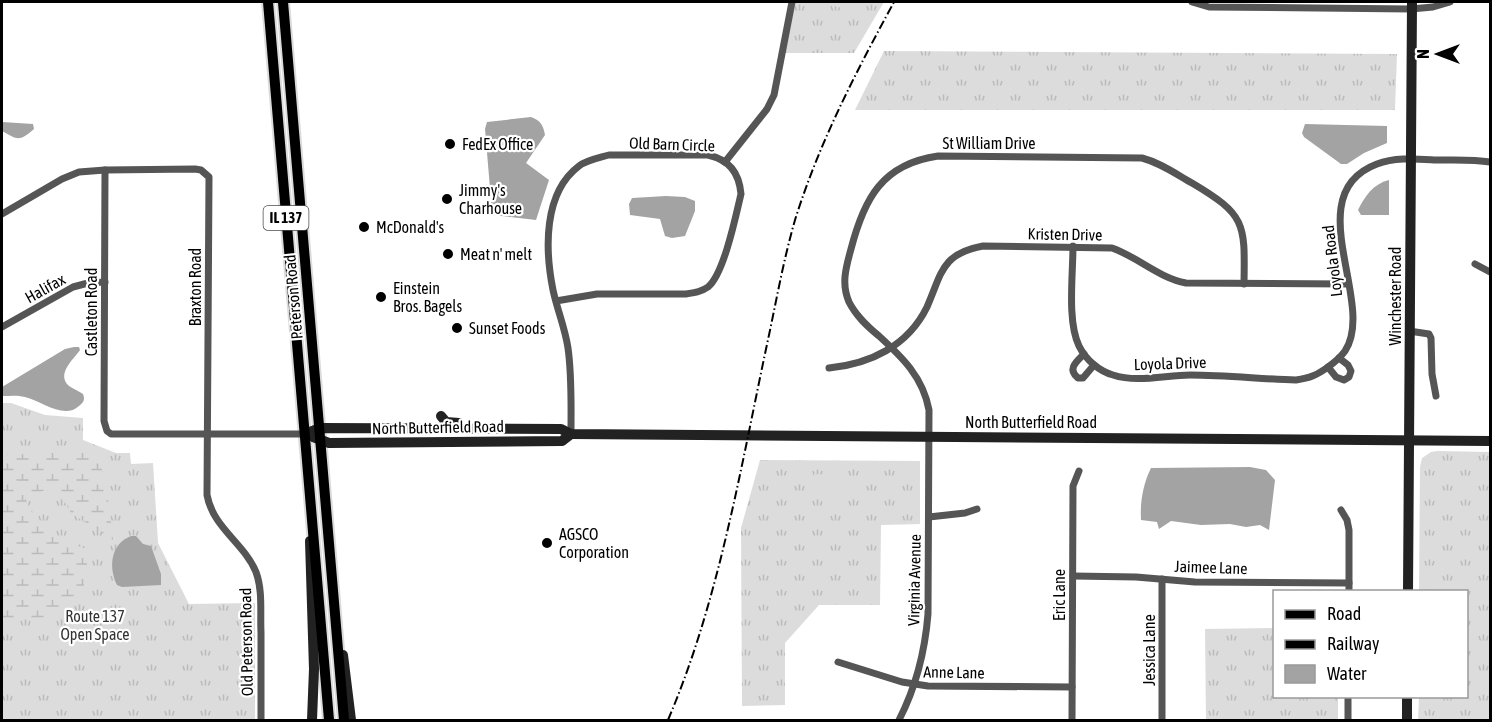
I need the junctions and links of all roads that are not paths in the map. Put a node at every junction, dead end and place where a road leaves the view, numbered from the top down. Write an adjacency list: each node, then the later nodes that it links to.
1 (268, 2): 33 (main road, Peterson Road / IL 137)
2 (283, 2): 30 (main road, Peterson Road / IL 137)
3 (792, 2): 10 (street)
4 (1192, 2): 6 (street)
5 (1450, 2): 8 (street)
6 (1254, 5): 7 (street)
7 (1353, 5): 8 (street)
8 (1412, 5): 9 (main road, Winchester Road)
9 (1411, 159): 11 (street, Loyola Road); 19 (street, Loyola Road); 22 (main road, Winchester Road)
10 (725, 162): 20 (street, Old Barn Circle); 20 (street, Old Barn Circle)
11 (1491, 162)
12 (105, 170): 13 (street); 17 (street, Castleton Road); 36 (street, Braxton Road)
13 (2, 214)
14 (1073, 246): 18 (street, Kristen Drive); 23 (street, Kristen Drive); 24 (street, Loyola Drive)
15 (1475, 264): 16 (street)
16 (1491, 272)
17 (105, 282): 21 (street, Halifax); 35 (street, Castleton Road)
18 (1244, 284): 19 (street, Kristen Drive); 23 (street, St William Drive)
19 (1348, 284): 25 (street, Loyola Road)
20 (556, 301): 34 (street, Old Barn Circle)
21 (2, 327)
22 (1409, 331): 28 (street); 38 (main road, Winchester Road)
23 (891, 347): 27 (street, Kristen Drive); 37 (street, St William Drive)
24 (1084, 354): 26 (street, Loyola Drive); 26 (street)
25 (1334, 363): 26 (street, Loyola Drive)
26 (1094, 365)
27 (828, 368)
28 (1436, 396)
29 (441, 416): 32 (main road)
30 (320, 428): 31 (main road, North Butterfield Road); 33 (main road, North Butterfield Road); 39 (main road, Peterson Road / IL 137)
31 (435, 428): 32 (main road, North Butterfield Road); 41 (main road)
32 (516, 429): 34 (main road, North Butterfield Road)
33 (304, 434): 36 (street, North Butterfield Road); 39 (main road, North Butterfield Road); 43 (main road, Peterson Road / IL 137)
34 (571, 434): 37 (main road, North Butterfield Road); 41 (main road, North Butterfield Road)
35 (128, 435): 36 (street, North Butterfield Road)
36 (208, 435): 58 (street, Old Peterson Road)
37 (929, 436): 38 (main road, North Butterfield Road); 46 (street, Virginia Avenue)
38 (1409, 440): 40 (main road, North Butterfield Road); 52 (main road, Winchester Road)
39 (321, 441): 41 (main road, North Butterfield Road); 47 (main road, Peterson Road / IL 137)
40 (1491, 441)
41 (456, 442)
42 (1079, 471): 48 (street, Eric Lane)
43 (309, 495): 59 (main road, Peterson Road); 60 (main road, Peterson Road / IL 137)
44 (977, 508): 46 (street)
45 (1341, 510): 50 (street)
46 (929, 517): 54 (street, Virginia Avenue)
47 (330, 553): 61 (main road, Peterson Road / IL 137); 62 (main road, Peterson Road)
48 (1073, 576): 49 (street, Jaimee Lane); 55 (street, Eric Lane)
49 (1162, 579): 50 (street, Jaimee Lane); 65 (street, Jessica Lane)
50 (1349, 583): 51 (street)
51 (1349, 590)
52 (1408, 590)
53 (838, 662): 54 (street, Anne Lane)
54 (914, 685): 55 (street, Anne Lane); 63 (street, Virginia Avenue)
55 (1072, 687): 64 (street, Eric Lane)
56 (1348, 698): 66 (street)
57 (1407, 698): 67 (main road)
58 (261, 720)
59 (312, 720)
60 (329, 720)
61 (344, 720)
62 (351, 720)
63 (899, 720)
64 (1072, 720)
65 (1162, 720)
66 (1348, 720)
67 (1407, 720)

